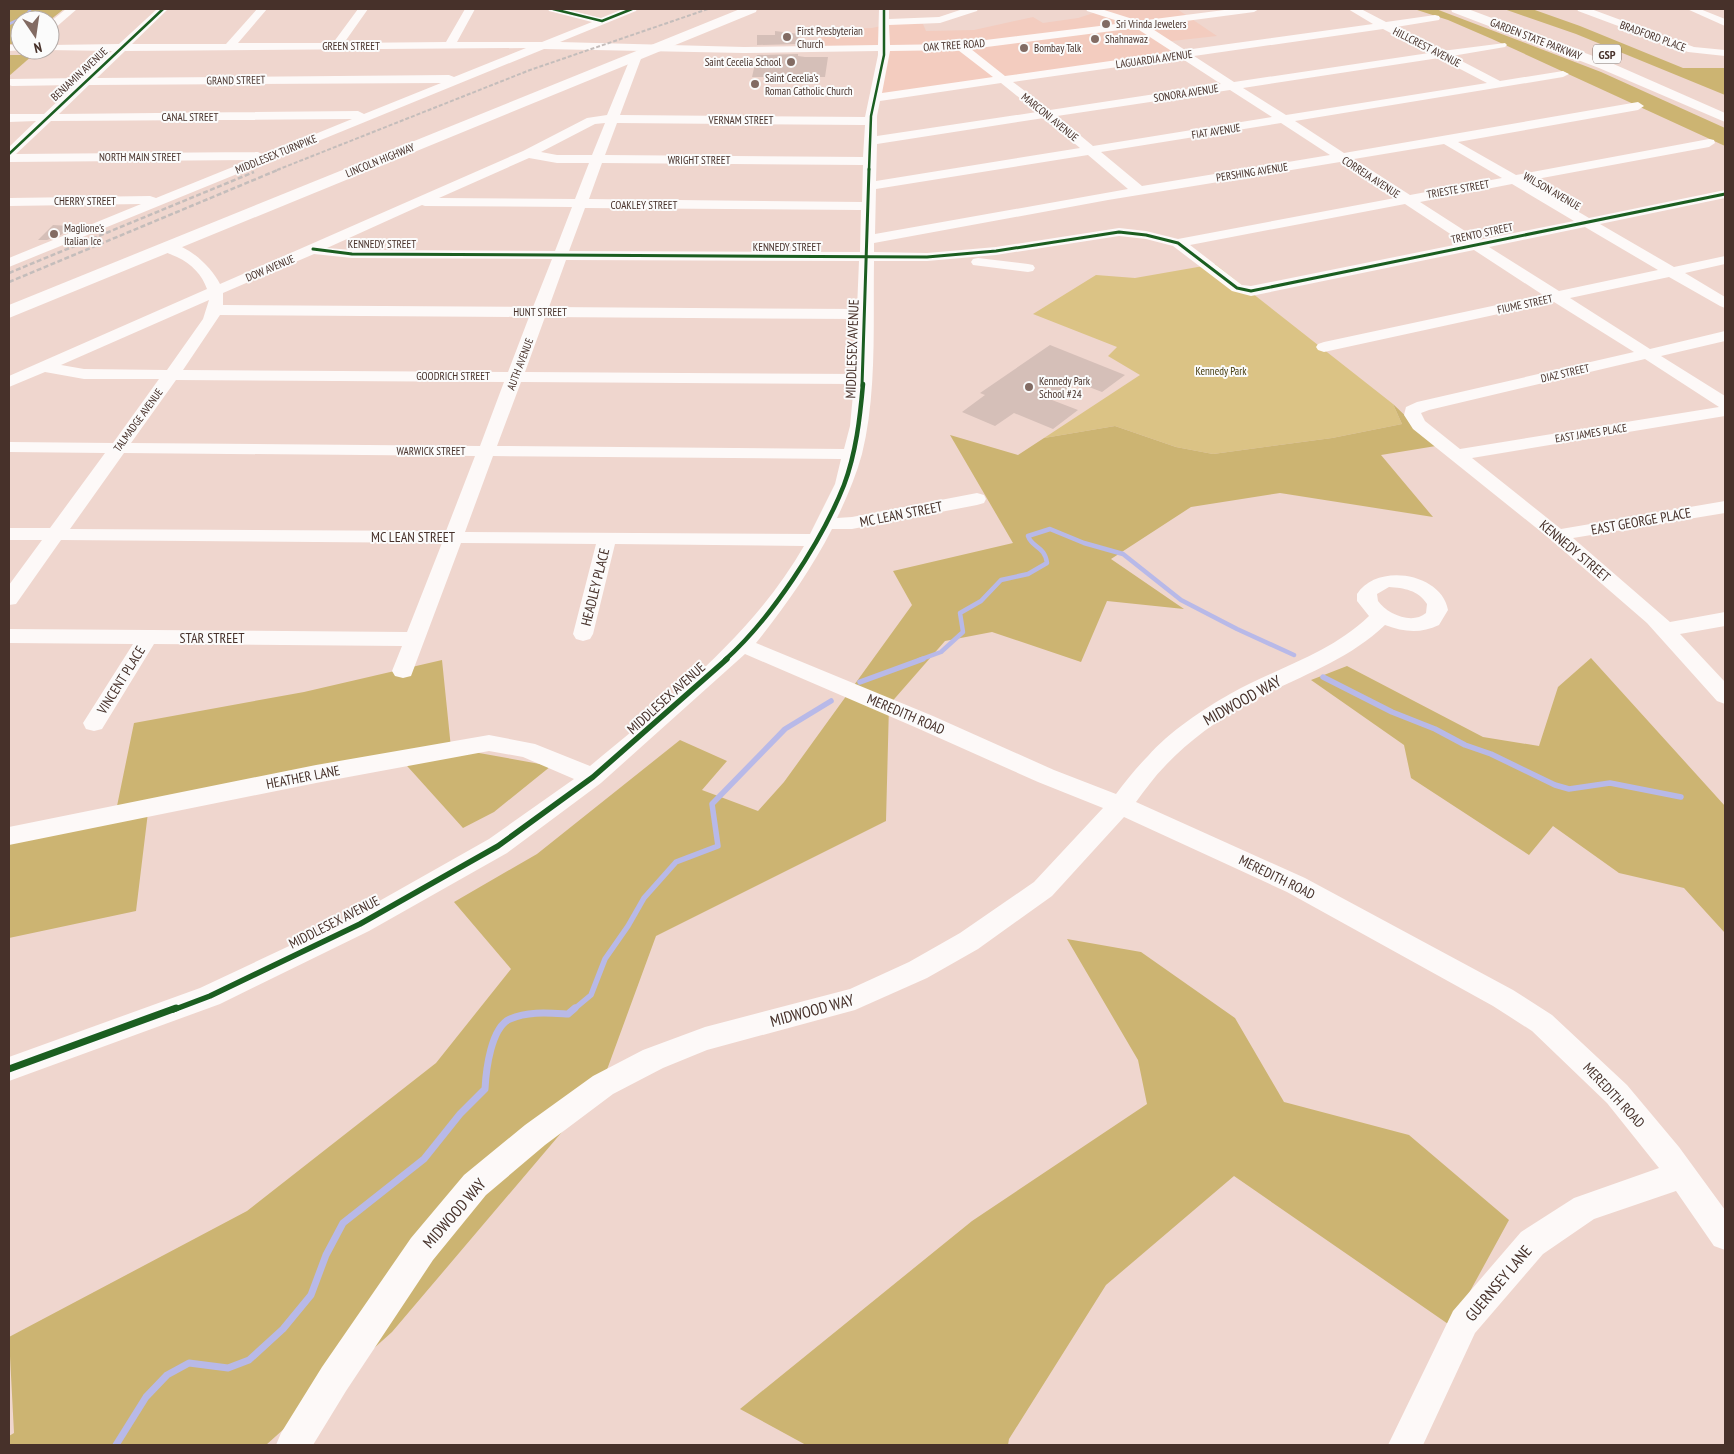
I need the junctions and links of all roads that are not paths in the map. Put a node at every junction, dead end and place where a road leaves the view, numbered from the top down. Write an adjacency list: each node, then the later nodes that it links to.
1 (163, 9): 30 (street, BENJAMIN AVENUE)
2 (262, 9): 31 (street)
3 (363, 9): 29 (street)
4 (470, 9): 25 (street)
5 (554, 9): 20 (street)
6 (632, 9): 20 (street, MIDDLESEX TURNPIKE)
7 (751, 9): 34 (main road, LINCOLN HIGHWAY)
8 (884, 9): 21 (street, MIDDLESEX AVENUE)
9 (973, 9): 21 (street)
10 (1093, 9): 22 (street, CORREJA AVENUE)
11 (1254, 9): 22 (street, OAK TREE ROAD)
12 (1353, 9): 24 (street, HILLCREST AVENUE)
13 (1457, 9): 18 (main road, GARDEN STATE PARKWAY / GSP)
14 (1582, 9): 35 (street, BRADFORD PLACE)
15 (1692, 9): 23 (street)
16 (71, 10): 19 (street)
17 (1438, 14): 18 (main road); 24 (street, LAGUARDIA AVENUE)
18 (1490, 15): 47 (main road, GARDEN STATE PARKWAY / GSP); 53 (main road, GARDEN STATE PARKWAY / GSP)
19 (60, 19)
20 (602, 21): 26 (street, MIDDLESEX TURNPIKE)
21 (885, 22): 33 (street, MIDDLESEX AVENUE)
22 (1137, 24): 27 (street, OAK TREE ROAD); 37 (street, CORREJA AVENUE)
23 (1725, 24)
24 (1385, 26): 36 (street, HILLCREST AVENUE); 37 (street, LAGUARDIA AVENUE)
25 (450, 45): 26 (street, GREEN STREET); 29 (street, GREEN STREET)
26 (544, 45): 34 (street, GREEN STREET); 40 (street, MIDDLESEX TURNPIKE)
27 (959, 45): 33 (street, OAK TREE ROAD); 41 (street, MARCONI AVENUE)
28 (1501, 45): 36 (street, SONORA AVENUE)
29 (336, 46): 31 (street, GREEN STREET)
30 (122, 47): 31 (street, GREEN STREET); 32 (street, GREEN STREET); 43 (street, BENJAMIN AVENUE)
31 (229, 47)
32 (60, 48)
33 (884, 48): 34 (street, OAK TREE ROAD); 46 (street, MIDDLESEX AVENUE)
34 (652, 49): 38 (main road, LINCOLN HIGHWAY)
35 (1725, 53)
36 (1439, 54): 44 (street, HILLCREST AVENUE); 45 (street, SONORA AVENUE)
37 (1183, 55): 41 (street, LAGUARDIA AVENUE); 45 (street, CORREJA AVENUE)
38 (636, 56): 54 (street, AUTH AVENUE); 80 (main road, LINCOLN HIGHWAY)
39 (1563, 74): 44 (street, FIAT AVENUE)
40 (460, 79): 43 (street, GRAND STREET); 50 (street, MIDDLESEX TURNPIKE)
41 (1005, 81): 46 (street, LAGUARDIA AVENUE); 49 (street, MARCONI AVENUE)
42 (12, 82): 43 (street, GRAND STREET)
43 (85, 82): 52 (street, BENJAMIN AVENUE)
44 (1500, 85): 55 (street, FIAT AVENUE)
45 (1230, 86): 49 (street, SONORA AVENUE); 55 (street, CORREJA AVENUE)
46 (874, 98): 56 (street, MIDDLESEX AVENUE)
47 (1725, 104)
48 (1638, 106): 57 (street, PERSHING AVENUE)
49 (1047, 114): 58 (street, SONORA AVENUE); 60 (street, MARCONI AVENUE)
50 (371, 115): 52 (street, CANAL STREET); 63 (street, MIDDLESEX TURNPIKE)
51 (9, 118): 52 (street, CANAL STREET)
52 (47, 118): 62 (street, BENJAMIN AVENUE)
53 (1725, 118)
54 (612, 119): 56 (street, VERNAM STREET); 61 (street, DOW AVENUE); 65 (street, AUTH AVENUE)
55 (1284, 120): 60 (street, FIAT AVENUE); 64 (street, CORREJA AVENUE)
56 (871, 121): 58 (street, MIDDLESEX AVENUE)
57 (1446, 140): 64 (street, PERSHING AVENUE); 67 (street, WILSON AVENUE)
58 (870, 141): 66 (street, MIDDLESEX AVENUE)
59 (1708, 143): 67 (street, TRIESTE STREET)
60 (1091, 151): 68 (street, FIAT AVENUE); 69 (street, MARCONI AVENUE)
61 (528, 154): 65 (street, WRIGHT STREET); 73 (street, DOW AVENUE)
62 (9, 156): 63 (street, NORTH MAIN STREET)
63 (271, 156): 72 (street, MIDDLESEX TURNPIKE)
64 (1342, 158): 69 (street, PERSHING AVENUE); 71 (street, CORREJA AVENUE)
65 (597, 160): 66 (street, WRIGHT STREET); 75 (street, AUTH AVENUE)
66 (870, 161): 68 (street, MIDDLESEX AVENUE)
67 (1512, 179): 71 (street, TRIESTE STREET); 77 (street, WILSON AVENUE)
68 (869, 186): 76 (street, MIDDLESEX AVENUE)
69 (1139, 191): 81 (street, PERSHING AVENUE)
70 (1725, 194): 77 (street, TRENTO STREET)
71 (1406, 199): 78 (street, TRIESTE STREET); 79 (street, CORREJA AVENUE)
72 (161, 200): 74 (street, CHERRY STREET); 83 (street, MIDDLESEX TURNPIKE)
73 (421, 201): 75 (street, COAKLEY STREET); 82 (street, DOW AVENUE)
74 (9, 202)
75 (580, 204): 76 (street, COAKLEY STREET); 85 (street, AUTH AVENUE)
76 (868, 206): 81 (street, MIDDLESEX AVENUE)
77 (1585, 222): 79 (street, TRENTO STREET); 90 (street, WILSON AVENUE)
78 (1178, 243): 86 (street, KENNEDY STREET); 91 (street, KENNEDY STREET)
79 (1478, 245): 91 (street, TRENTO STREET); 93 (street, CORREJA AVENUE)
80 (167, 247): 92 (street); 96 (main road, LINCOLN HIGHWAY)
81 (867, 248): 85 (street, KENNEDY STREET); 86 (street, KENNEDY STREET); 98 (street, MIDDLESEX AVENUE)
82 (313, 249): 85 (street, KENNEDY STREET); 92 (street, DOW AVENUE)
83 (37, 251): 84 (street); 88 (street, MIDDLESEX TURNPIKE)
84 (9, 252)
85 (560, 255): 97 (street, AUTH AVENUE)
86 (927, 257): 89 (street, KENNEDY STREET)
87 (1725, 260): 90 (street, FIUME STREET)
88 (9, 263)
89 (1028, 268)
90 (1670, 271): 93 (street, FIUME STREET); 94 (street, WILSON AVENUE)
91 (1242, 290)
92 (215, 291): 95 (street, TALMADGE AVENUE); 102 (street, DOW AVENUE)
93 (1558, 297): 100 (street, FIUME STREET); 101 (street, CORREJA AVENUE)
94 (1725, 304)
95 (214, 310): 97 (street, HUNT STREET); 103 (street, TALMADGE AVENUE)
96 (9, 312)
97 (539, 312): 98 (street, HUNT STREET); 104 (street, AUTH AVENUE)
98 (865, 314): 105 (street, MIDDLESEX AVENUE)
99 (1725, 336): 101 (street, DIAZ STREET)
100 (1324, 348)
101 (1647, 354): 107 (street, CORREJA AVENUE); 109 (street, DIAZ STREET)
102 (43, 368): 103 (street, GOODRICH STREET); 106 (street, DOW AVENUE)
103 (172, 374): 104 (street, GOODRICH STREET); 111 (street, TALMADGE AVENUE)
104 (515, 377): 105 (street, GOODRICH STREET); 112 (street, AUTH AVENUE)
105 (863, 379): 113 (street, MIDDLESEX AVENUE)
106 (9, 382)
107 (1725, 403)
108 (1725, 411): 114 (street, EAST JAMES PLACE)
109 (1413, 418): 114 (street, KENNEDY STREET)
110 (9, 448): 111 (street, WARWICK STREET)
111 (118, 448): 112 (street, WARWICK STREET); 119 (street, TALMADGE AVENUE)
112 (486, 451): 113 (street, WARWICK STREET); 121 (street, AUTH AVENUE)
113 (853, 454): 117 (street, MIDDLESEX AVENUE)
114 (1457, 455): 120 (street, KENNEDY STREET)
115 (977, 499): 117 (street, MC LEAN STREET)
116 (1725, 507): 120 (street, EAST GEORGE PLACE)
117 (821, 532): 122 (street, MC LEAN STREET); 131 (street, MIDDLESEX AVENUE)
118 (9, 534): 119 (street, MC LEAN STREET)
119 (55, 535): 121 (street, MC LEAN STREET); 123 (street, TALMADGE AVENUE)
120 (1557, 535): 126 (street, KENNEDY STREET)
121 (454, 538): 122 (street, MC LEAN STREET); 130 (street, AUTH AVENUE)
122 (607, 539): 127 (street, HEADLEY PLACE)
123 (9, 599)
124 (1381, 617): 136 (street, MIDWOOD WAY)
125 (1725, 619): 126 (street)
126 (1665, 630): 133 (street, KENNEDY STREET)
127 (583, 634)
128 (9, 636): 129 (street, STAR STREET)
129 (148, 637): 130 (street, STAR STREET); 134 (street, VINCENT PLACE)
130 (415, 639): 132 (street, AUTH AVENUE)
131 (742, 645): 135 (street, MIDDLESEX AVENUE); 136 (street, MEREDITH ROAD)
132 (403, 671)
133 (1725, 696)
134 (94, 724)
135 (593, 777): 137 (street, HEATHER LANE); 138 (street, MIDDLESEX AVENUE)
136 (1120, 805): 139 (street, MEREDITH ROAD); 141 (street, MIDWOOD WAY)
137 (9, 836)
138 (9, 1069)
139 (1681, 1174): 140 (street, MEREDITH ROAD); 142 (street, GUERNSEY LANE)
140 (1725, 1235)
141 (293, 1445)
142 (1405, 1445)

